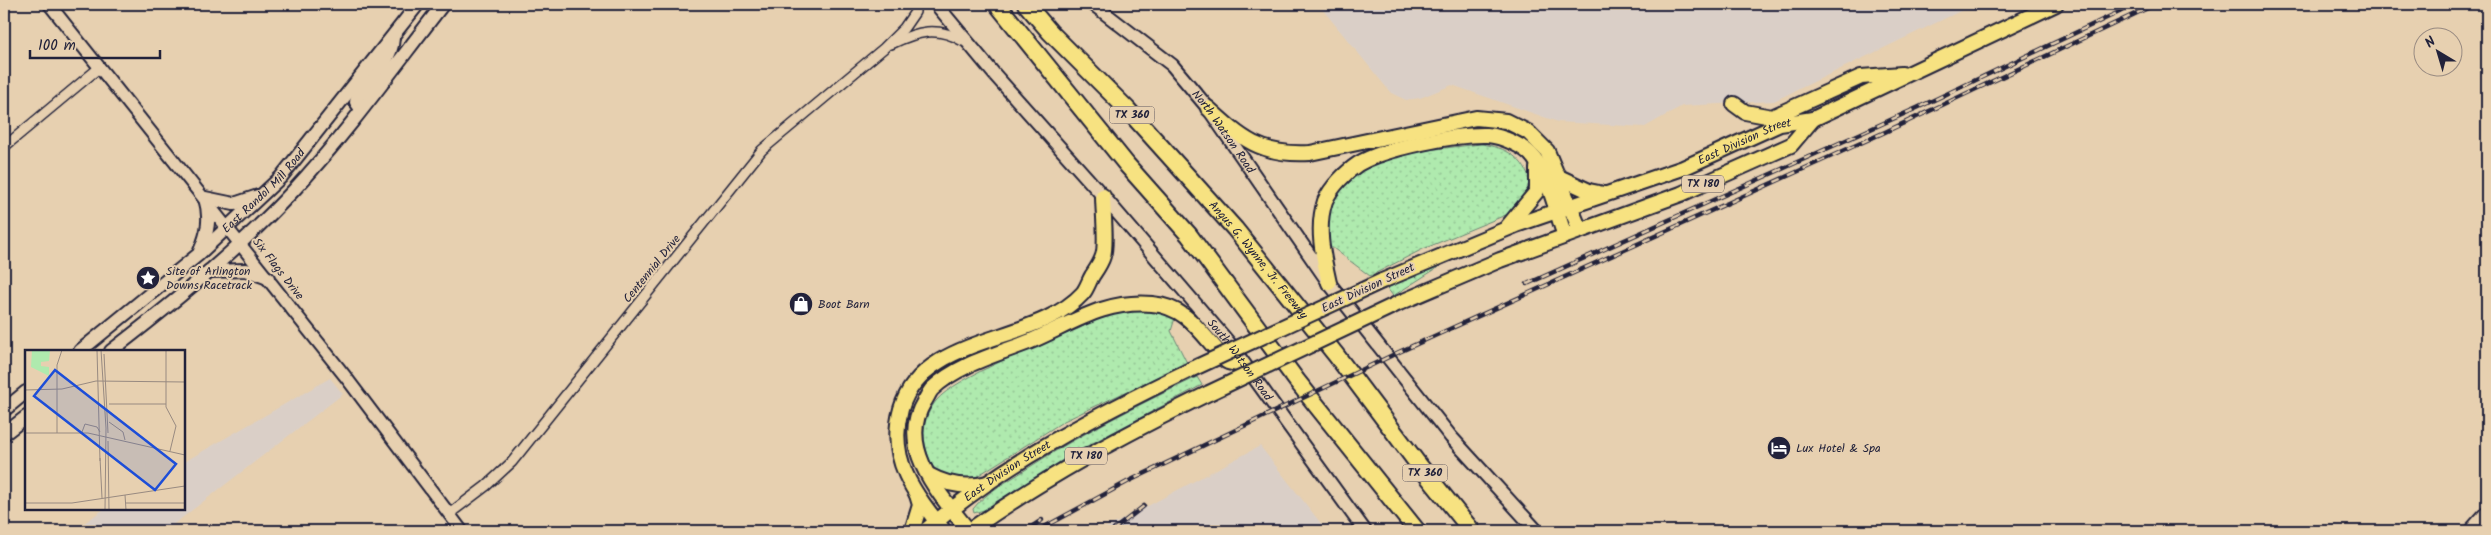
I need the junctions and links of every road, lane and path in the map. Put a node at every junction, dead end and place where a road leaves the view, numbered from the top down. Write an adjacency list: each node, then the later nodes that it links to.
1 (49, 4): 13 (street, Six Flags Drive)
2 (418, 4): 10 (main road, East Randol Mill Road)
3 (443, 4): 17 (main road, East Randol Mill Road)
4 (915, 4): 12 (street, Centennial Drive)
5 (936, 4): 11 (main road)
6 (997, 4): 56 (highway, TX 360)
7 (1026, 4): 57 (highway, Angus G. Wynne, Jr. Freeway / TX 360)
8 (1093, 4): 16 (main road, North Watson Road)
9 (2056, 4): 14 (main road, East Division Street / TX 180)
10 (393, 36): 17 (main road); 22 (main road, East Randol Mill Road)
11 (968, 44): 12 (street, Centennial Drive); 24 (main road)
12 (884, 48): 49 (street, Centennial Drive)
13 (100, 67): 19 (street); 25 (street, Six Flags Drive)
14 (1910, 73): 15 (main road); 18 (main road, East Division Street / TX 180)
15 (1734, 104)
16 (1208, 108): 21 (main road); 36 (main road, North Watson Road)
17 (361, 109): 32 (main road, East Randol Mill Road)
18 (1813, 119): 23 (main road, East Division Street / TX 180); 30 (main road, East Division Street / TX 180)
19 (4, 147)
20 (1537, 162): 27 (main road); 29 (main road); 36 (main road)
21 (1559, 177): 23 (main road); 26 (main road)
22 (264, 193): 25 (main road); 28 (main road, East Randol Mill Road)
23 (1607, 194): 26 (main road, East Division Street / TX 180)
24 (1103, 196): 39 (main road, South Watson Road); 46 (main road)
25 (205, 198): 28 (street, Six Flags Drive); 33 (main road)
26 (1571, 206): 27 (main road, East Division Street / TX 180); 30 (main road)
27 (1556, 210): 29 (main road, East Division Street / TX 180); 31 (main road)
28 (228, 228): 32 (street, Six Flags Drive); 33 (main road, East Randol Mill Road)
29 (1505, 229): 45 (main road, East Division Street / TX 180, bridge)
30 (1580, 230): 31 (main road, East Division Street / TX 180)
31 (1565, 236): 54 (main road, East Division Street / TX 180, bridge)
32 (240, 244): 34 (main road, East Randol Mill Road); 35 (street, Six Flags Drive)
33 (199, 254): 37 (main road, East Randol Mill Road)
34 (208, 271): 35 (main road); 38 (main road, East Randol Mill Road)
35 (268, 278): 49 (street, Six Flags Drive)
36 (1329, 283): 58 (main road)
37 (81, 350)
38 (112, 350)
39 (1243, 365): 44 (main road); 55 (main road, South Watson Road)
40 (25, 393): 41 (main road)
41 (4, 410)
42 (25, 418): 43 (main road)
43 (4, 434)
44 (928, 474): 45 (main road); 47 (main road)
45 (989, 483): 47 (main road, East Division Street / TX 180)
46 (917, 494): 50 (main road); 52 (main road)
47 (952, 510): 50 (main road, East Division Street / TX 180); 54 (main road)
48 (2487, 512): 59 (main road)
49 (448, 514): 51 (street, Six Flags Drive)
50 (940, 526): 53 (main road, East Division Street / TX 180)
51 (462, 531)
52 (912, 531)
53 (925, 531)
54 (969, 531)
55 (1364, 531)
56 (1417, 531)
57 (1472, 531)
58 (1537, 531)
59 (2470, 531)

